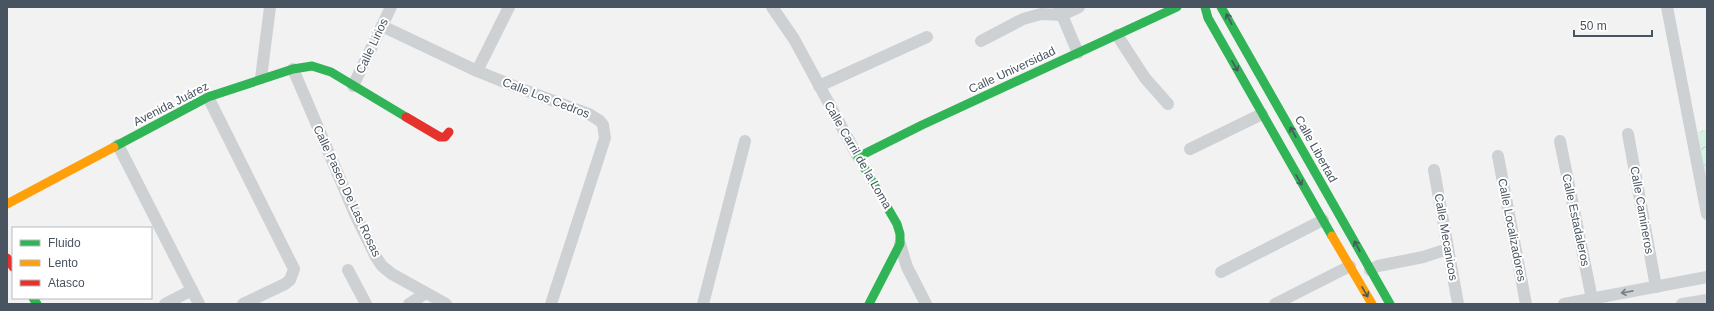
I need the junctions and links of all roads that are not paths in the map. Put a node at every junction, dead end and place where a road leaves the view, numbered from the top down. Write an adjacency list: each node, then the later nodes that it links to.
1 (270, 7): 18 (street)
2 (391, 7): 11 (street, Calle Lirios)
3 (509, 7): 17 (street)
4 (1079, 7): 10 (street)
5 (1177, 7): 12 (street, Calle Universidad)
6 (1205, 7): 23 (street, one-way to 23)
7 (1221, 7): 40 (street, Calle Libertad, one-way to 7)
8 (1667, 7): 34 (street)
9 (774, 9): 20 (street, Calle Carril de la Loma)
10 (1061, 11): 14 (street); 15 (street)
11 (382, 26): 17 (street, Calle Los Cedros); 19 (street, Calle Lirios)
12 (1117, 35): 15 (street, Calle Universidad); 22 (street)
13 (927, 37): 20 (street)
14 (981, 41)
15 (1078, 53): 31 (street, Calle Universidad)
16 (293, 69): 18 (street, Avenida Juárez); 19 (street, Avenida Juárez); 45 (street, Calle Paseo De Las Rosas)
17 (477, 71): 54 (street, Calle Los Cedros)
18 (260, 78): 21 (street, Avenida Juárez)
19 (354, 86): 24 (street, Avenida Juárez)
20 (819, 86): 31 (street, Calle Carril de la Loma)
21 (208, 97): 28 (street, Avenida Juárez); 50 (street)
22 (1168, 104)
23 (1262, 114): 29 (street); 35 (street, one-way to 35)
24 (449, 132)
25 (1628, 134): 43 (street, Calle Camineros)
26 (745, 141): 55 (street)
27 (1560, 141): 46 (street, Calle Estadaleros)
28 (118, 145): 33 (street, Avenida Juárez); 44 (street)
29 (1190, 150)
30 (1498, 156): 62 (street, Calle Localizadores)
31 (858, 157): 36 (street, Calle Carril de la Loma)
32 (1434, 170): 37 (street, Calle Mecanicos)
33 (7, 204)
34 (1707, 214)
35 (1323, 220): 38 (street); 41 (street)
36 (900, 244): 56 (street); 57 (street, Calle Carril de la Loma)
37 (1448, 249): 40 (street); 61 (street, Calle Mecanicos)
38 (1350, 266): 58 (street); 59 (street, one-way to 59)
39 (348, 270): 51 (street)
40 (1370, 270): 60 (street, Calle Libertad)
41 (1221, 272)
42 (1707, 277): 43 (street)
43 (1656, 286): 46 (street, one-way to 46)
44 (192, 290): 48 (street); 49 (street)
45 (426, 294): 52 (street); 53 (street, Calle Paseo De Las Rosas)
46 (1592, 299): 63 (street)
47 (1707, 300): 64 (street)
48 (165, 304)
49 (199, 304)
50 (243, 304)
51 (366, 304)
52 (409, 304)
53 (446, 304)
54 (551, 304)
55 (703, 304)
56 (869, 304)
57 (926, 304)
58 (1275, 304)
59 (1372, 304)
60 (1390, 304)
61 (1458, 304)
62 (1526, 304)
63 (1564, 304)
64 (1682, 304)

